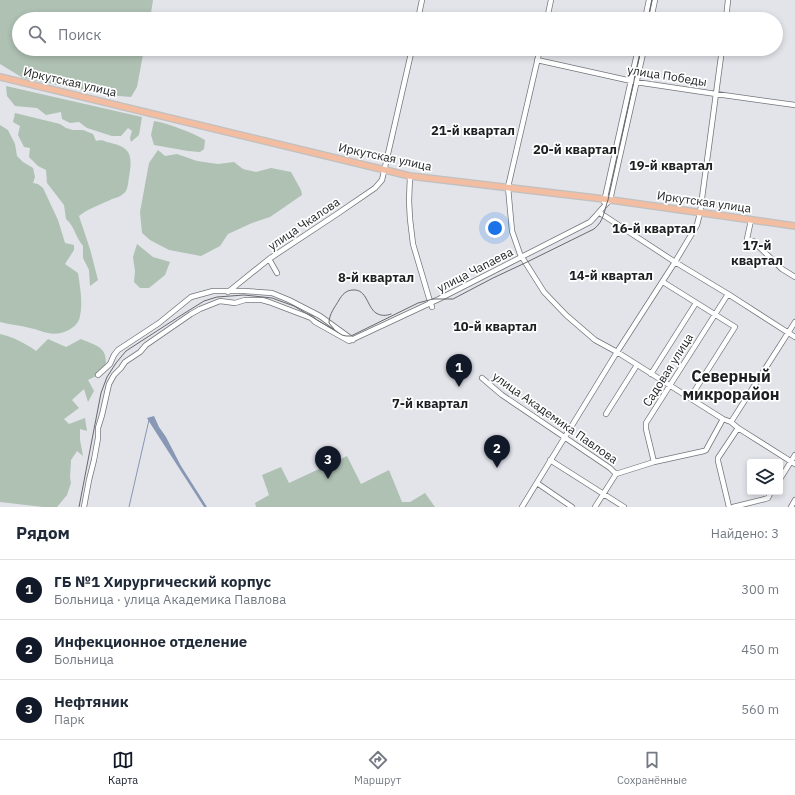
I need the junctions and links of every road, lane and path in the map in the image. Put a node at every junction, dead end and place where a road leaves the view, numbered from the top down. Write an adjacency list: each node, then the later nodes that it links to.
1 (422, 0): 6 (street)
2 (551, 0): 7 (street)
3 (649, 0): 8 (street)
4 (655, 0): 9 (street)
5 (728, 0): 10 (street)
6 (419, 12)
7 (548, 12)
8 (646, 12)
9 (652, 12)
10 (727, 12)
11 (410, 56): 21 (street, улица Чкалова)
12 (538, 56): 16 (street)
13 (637, 56): 18 (street)
14 (642, 56): 18 (street)
15 (721, 56): 19 (street)
16 (537, 60): 18 (street, улица Победы); 23 (street)
17 (0, 77): 21 (main road, Иркутская улица)
18 (634, 82): 19 (street, улица Победы); 24 (street)
19 (716, 94): 20 (street, улица Победы); 26 (street)
20 (795, 105)
21 (384, 170): 22 (main road, Иркутская улица); 30 (street, улица Чкалова)
22 (410, 176): 23 (main road, Иркутская улица); 38 (street)
23 (508, 187): 24 (main road, Иркутская улица); 29 (street)
24 (607, 200): 25 (street, улица Чапаева); 26 (main road, Иркутская улица)
25 (600, 213): 29 (street, улица Чапаева); 31 (street)
26 (700, 213): 27 (main road, Иркутская улица); 31 (street)
27 (751, 220): 28 (main road, Иркутская улица); 33 (street)
28 (795, 226)
29 (522, 257): 38 (street, улица Чапаева); 44 (street)
30 (269, 259): 32 (street); 35 (street, улица Чкалова)
31 (675, 262): 34 (street); 36 (street)
32 (276, 273)
33 (795, 277)
34 (662, 282): 37 (street); 44 (street)
35 (228, 292): 43 (street); 47 (street)
36 (728, 294): 39 (street, Садовая улица); 41 (street)
37 (696, 303): 39 (street); 46 (street)
38 (431, 305): 43 (street, улица Чапаева)
39 (714, 315): 49 (street, Садовая улица); 50 (street)
40 (795, 322): 41 (street)
41 (788, 333): 42 (street); 53 (street)
42 (795, 337)
43 (351, 340): 66 (street)
44 (617, 352): 45 (street); 55 (street)
45 (636, 365): 46 (street); 51 (street)
46 (651, 374): 49 (street)
47 (98, 375)
48 (482, 378): 55 (street, улица Академика Павлова)
49 (669, 385): 50 (street); 58 (street, Садовая улица)
50 (690, 398): 52 (street)
51 (606, 414)
52 (723, 419): 53 (street); 58 (street)
53 (731, 422): 54 (street)
54 (738, 428): 59 (street); 71 (street)
55 (564, 437): 57 (street); 60 (street, улица Академика Павлова)
56 (795, 455): 59 (street)
57 (550, 460): 62 (street); 63 (street)
58 (654, 462): 60 (street)
59 (793, 463): 61 (street)
60 (616, 474): 63 (street)
61 (783, 475)
62 (537, 483): 67 (street); 68 (street)
63 (603, 494): 69 (street); 70 (street)
64 (770, 495): 72 (street)
65 (795, 500): 73 (street)
66 (84, 507)
67 (522, 507)
68 (572, 507)
69 (595, 507)
70 (624, 507)
71 (729, 507)
72 (733, 507)
73 (791, 507)

